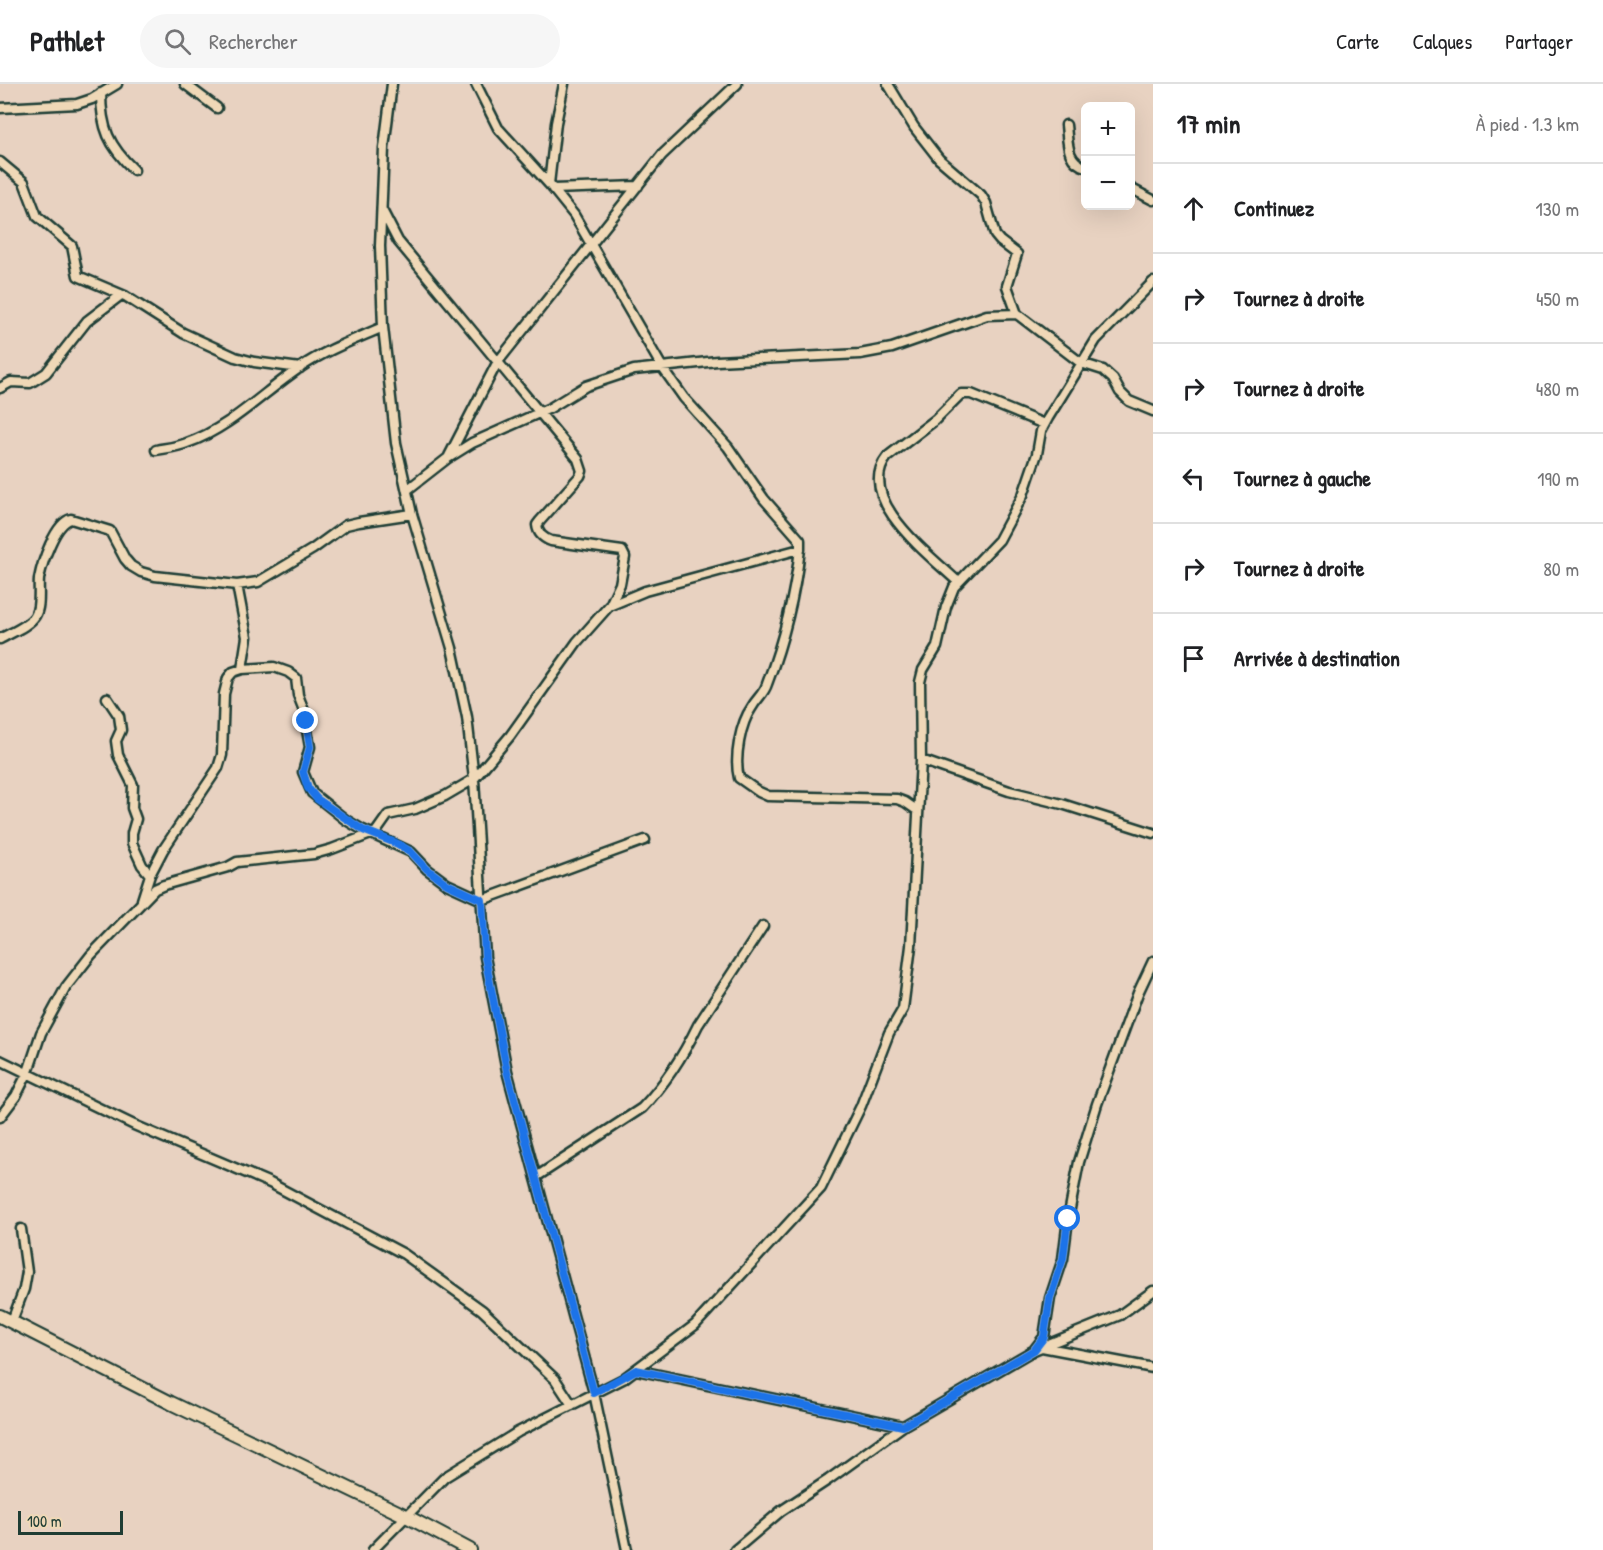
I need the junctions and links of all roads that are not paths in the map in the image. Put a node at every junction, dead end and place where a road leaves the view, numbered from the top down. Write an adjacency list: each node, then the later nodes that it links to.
1 (117, 84): 8 (street)
2 (185, 84): 10 (street)
3 (392, 84): 19 (street)
4 (476, 84): 16 (street)
5 (564, 84): 16 (street)
6 (737, 84): 15 (street)
7 (888, 84): 23 (street)
8 (107, 89): 9 (street); 14 (street)
9 (0, 108)
10 (217, 108)
11 (1066, 125): 13 (street)
12 (0, 162): 22 (street)
13 (1081, 164)
14 (134, 170)
15 (638, 186): 16 (street); 20 (street)
16 (551, 187): 20 (street)
17 (1135, 190): 18 (street)
18 (1153, 200)
19 (380, 207): 24 (street); 25 (street)
20 (591, 243): 25 (street); 27 (street)
21 (1153, 282): 26 (street)
22 (121, 295): 28 (street); 29 (street)
23 (1017, 314): 26 (street); 27 (street)
24 (383, 327): 28 (street); 35 (street)
25 (497, 363): 31 (street); 34 (street)
26 (1082, 363): 30 (street); 32 (street)
27 (662, 367): 31 (street); 37 (street)
28 (300, 368): 33 (street)
29 (0, 388)
30 (1153, 411)
31 (540, 412): 34 (street); 40 (street)
32 (1044, 424): 38 (street); 38 (street)
33 (156, 450)
34 (448, 458): 35 (street)
35 (407, 490): 36 (street)
36 (412, 514): 39 (street); 45 (street)
37 (800, 549): 40 (street); 46 (street)
38 (958, 582): 44 (street)
39 (237, 585): 41 (street); 42 (street)
40 (609, 606): 45 (street)
41 (0, 639)
42 (242, 669): 48 (street); 50 (street)
43 (107, 698): 50 (street)
44 (921, 760): 46 (street); 47 (street)
45 (474, 779): 48 (street); 51 (street)
46 (918, 811): 64 (street)
47 (1153, 833)
48 (372, 834): 51 (street); 52 (street)
49 (645, 840): 51 (street)
50 (150, 875): 52 (street)
51 (482, 900): 58 (street)
52 (141, 901): 56 (street)
53 (763, 926): 58 (street)
54 (1153, 961): 62 (street)
55 (0, 1060): 56 (street)
56 (28, 1072): 57 (street); 66 (street)
57 (0, 1117)
58 (536, 1177): 65 (street)
59 (21, 1229): 61 (street)
60 (1153, 1291): 62 (street)
61 (6, 1318): 68 (street)
62 (1038, 1349): 63 (street); 67 (street)
63 (1153, 1368)
64 (636, 1370): 65 (street); 67 (street)
65 (594, 1393): 66 (street); 71 (street)
66 (572, 1405): 68 (street)
67 (903, 1426): 72 (street)
68 (406, 1516): 69 (street); 70 (street)
69 (373, 1550)
70 (470, 1550)
71 (627, 1550)
72 (735, 1550)

